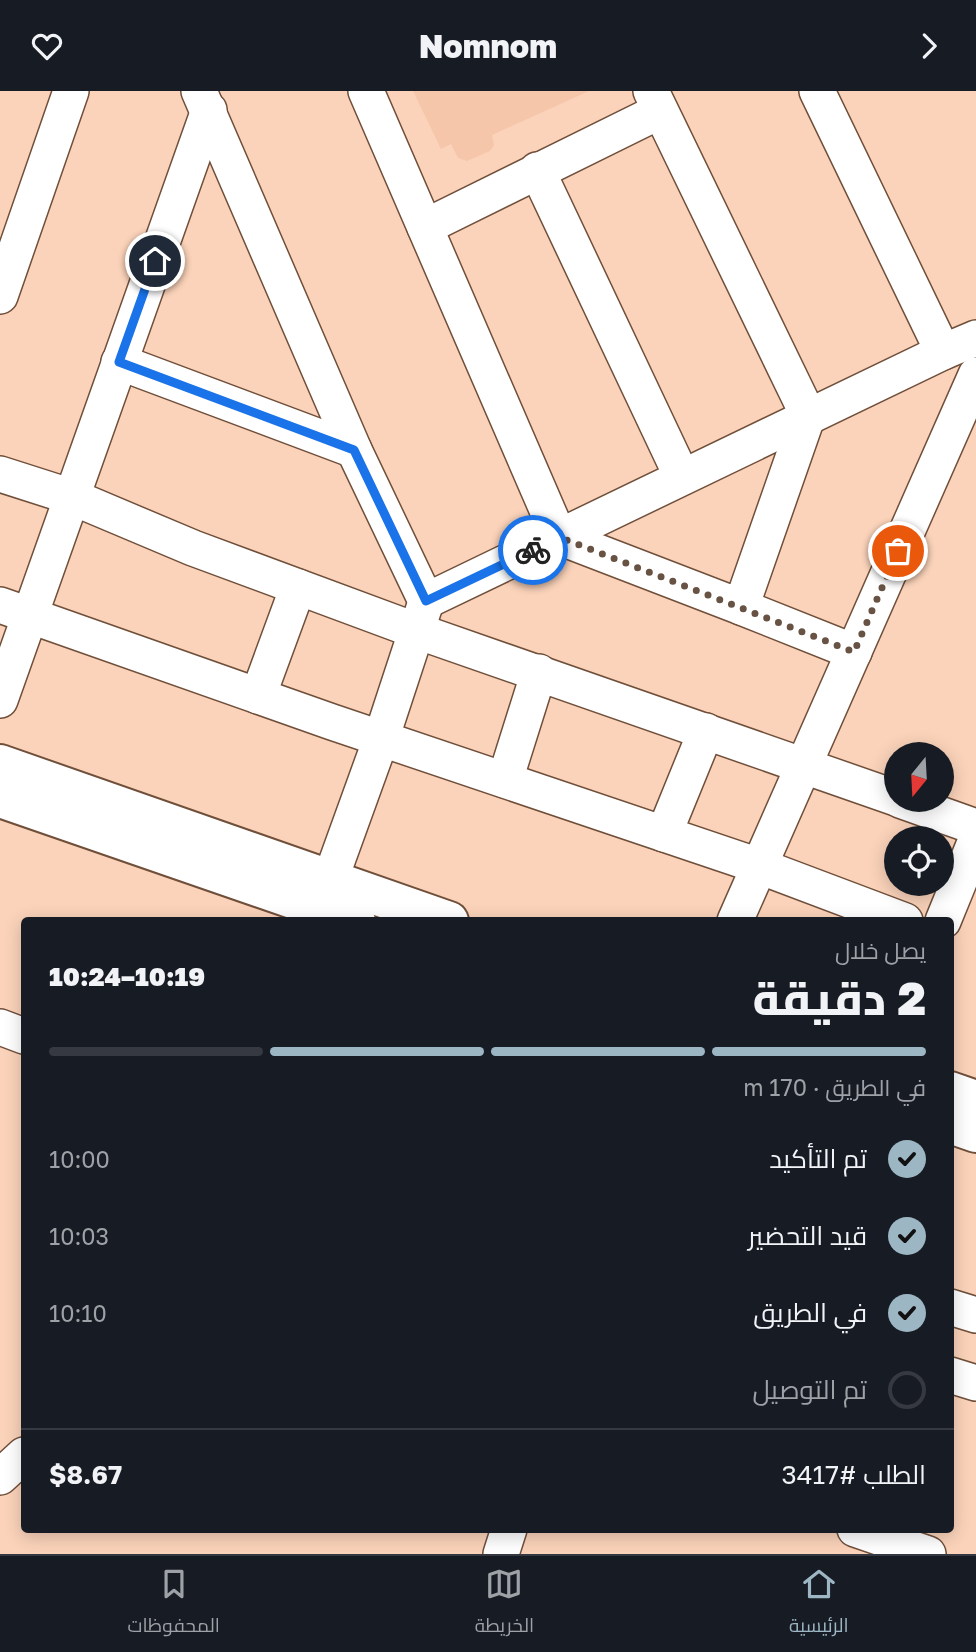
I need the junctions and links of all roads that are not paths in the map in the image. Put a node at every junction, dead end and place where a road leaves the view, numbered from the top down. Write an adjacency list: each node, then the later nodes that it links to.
1 (71, 91): 8 (street)
2 (366, 91): 7 (street)
3 (817, 91): 10 (street)
4 (204, 101): 11 (street); 14 (street)
5 (656, 101): 6 (street); 13 (street)
6 (537, 170): 7 (street); 16 (street)
7 (425, 227): 18 (street)
8 (0, 296)
9 (976, 338): 10 (street)
10 (943, 352): 13 (street)
11 (119, 362): 14 (street); 17 (street)
12 (976, 375): 23 (street)
13 (808, 415): 16 (street); 20 (street)
14 (354, 450): 22 (street)
15 (0, 474): 17 (street)
16 (682, 477): 18 (street)
17 (72, 497): 19 (street); 21 (street)
18 (559, 537): 20 (street); 22 (street)
19 (298, 587): 22 (street); 25 (street)
20 (741, 607): 23 (street)
21 (15, 610): 25 (street); 26 (street)
22 (422, 616): 24 (street); 28 (street)
23 (854, 652): 30 (street)
24 (539, 672): 27 (street); 31 (street)
25 (258, 696): 28 (street)
26 (0, 701)
27 (706, 731): 30 (street); 36 (street)
28 (381, 739): 31 (street); 39 (street)
29 (0, 764): 39 (main road)
30 (804, 765): 32 (street); 38 (street)
31 (505, 780): 36 (street)
32 (884, 794)
33 (0, 798): 39 (main road)
34 (934, 812): 35 (street)
35 (976, 827)
36 (664, 834): 38 (street)
37 (976, 840): 44 (street)
38 (759, 866): 42 (street); 43 (street)
39 (325, 894): 40 (main road); 41 (main road)
40 (351, 917)
41 (431, 917)
42 (737, 917)
43 (894, 917)
44 (945, 917)
45 (0, 1027): 46 (street)
46 (21, 1034)
47 (954, 1092): 48 (main road)
48 (976, 1100)
49 (954, 1125): 50 (main road)
50 (976, 1133)
51 (954, 1308): 52 (street)
52 (976, 1315)
53 (21, 1458): 54 (street)
54 (0, 1477)
55 (508, 1533): 57 (street)
56 (867, 1533): 58 (street)
57 (501, 1554)
58 (928, 1554)

